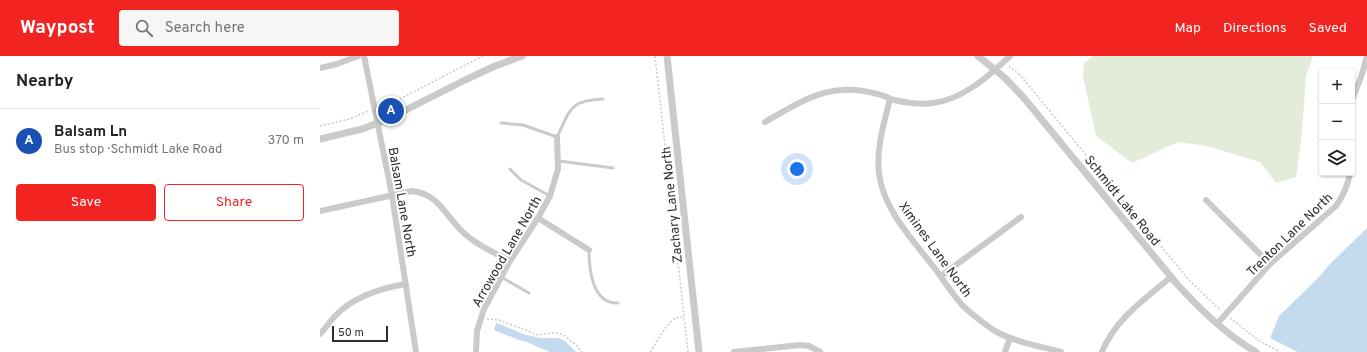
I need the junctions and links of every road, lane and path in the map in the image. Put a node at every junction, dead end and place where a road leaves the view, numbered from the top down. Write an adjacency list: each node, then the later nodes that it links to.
1 (358, 56): 11 (street)
2 (364, 56): 16 (street, Balsam Lane North)
3 (484, 56): 16 (path)
4 (522, 56): 19 (street)
5 (655, 56): 44 (path)
6 (667, 56): 53 (street, Zachary Lane North)
7 (978, 56): 12 (street, Schmidt Lake Road)
8 (1010, 56): 10 (street)
9 (1366, 56): 13 (street)
10 (1004, 62): 12 (street); 42 (path)
11 (320, 68)
12 (995, 70): 15 (street); 38 (street, Schmidt Lake Road)
13 (1355, 91)
14 (603, 99): 21 (lane)
15 (890, 99): 17 (street); 36 (street, Ximines Lane North)
16 (373, 109): 19 (street, Balsam Lane North); 20 (path)
17 (765, 122)
18 (502, 123): 21 (lane)
19 (377, 124): 22 (street); 27 (street, Balsam Lane North)
20 (320, 126)
21 (558, 137): 23 (street, Arrowood Lane North)
22 (320, 139)
23 (559, 161): 24 (lane); 28 (street, Arrowood Lane North)
24 (613, 168)
25 (510, 169): 28 (lane)
26 (1349, 176): 35 (street, Trenton Lane North)
27 (392, 195): 30 (street); 34 (street); 39 (street, Balsam Lane North)
28 (550, 196): 32 (street, Arrowood Lane North)
29 (1206, 200): 35 (street)
30 (320, 211)
31 (1021, 217): 36 (street)
32 (538, 218): 33 (street); 34 (street, Arrowood Lane North)
33 (589, 250): 41 (lane)
34 (510, 261): 37 (street, Arrowood Lane North)
35 (1270, 264): 42 (street, Trenton Lane North)
36 (940, 276): 47 (street, Ximines Lane North)
37 (501, 277): 40 (lane); 43 (street, Arrowood Lane North)
38 (1171, 278): 45 (street, Schmidt Lake Road); 58 (street)
39 (406, 284): 46 (street); 48 (street, Balsam Lane North)
40 (529, 293)
41 (618, 303)
42 (1226, 314): 45 (street, Trenton Lane North); 60 (path)
43 (481, 317): 49 (street, Arrowood Lane North); 50 (path)
44 (684, 317): 51 (path); 52 (path)
45 (1217, 324): 59 (street, Schmidt Lake Road)
46 (320, 334)
47 (1010, 338): 56 (street); 57 (street, Ximines Lane North)
48 (416, 352)
49 (476, 352)
50 (582, 352)
51 (650, 352)
52 (688, 352)
53 (699, 352)
54 (734, 352): 55 (street)
55 (820, 352)
56 (1005, 352)
57 (1061, 352)
58 (1102, 352)
59 (1256, 352)
60 (1280, 352)

